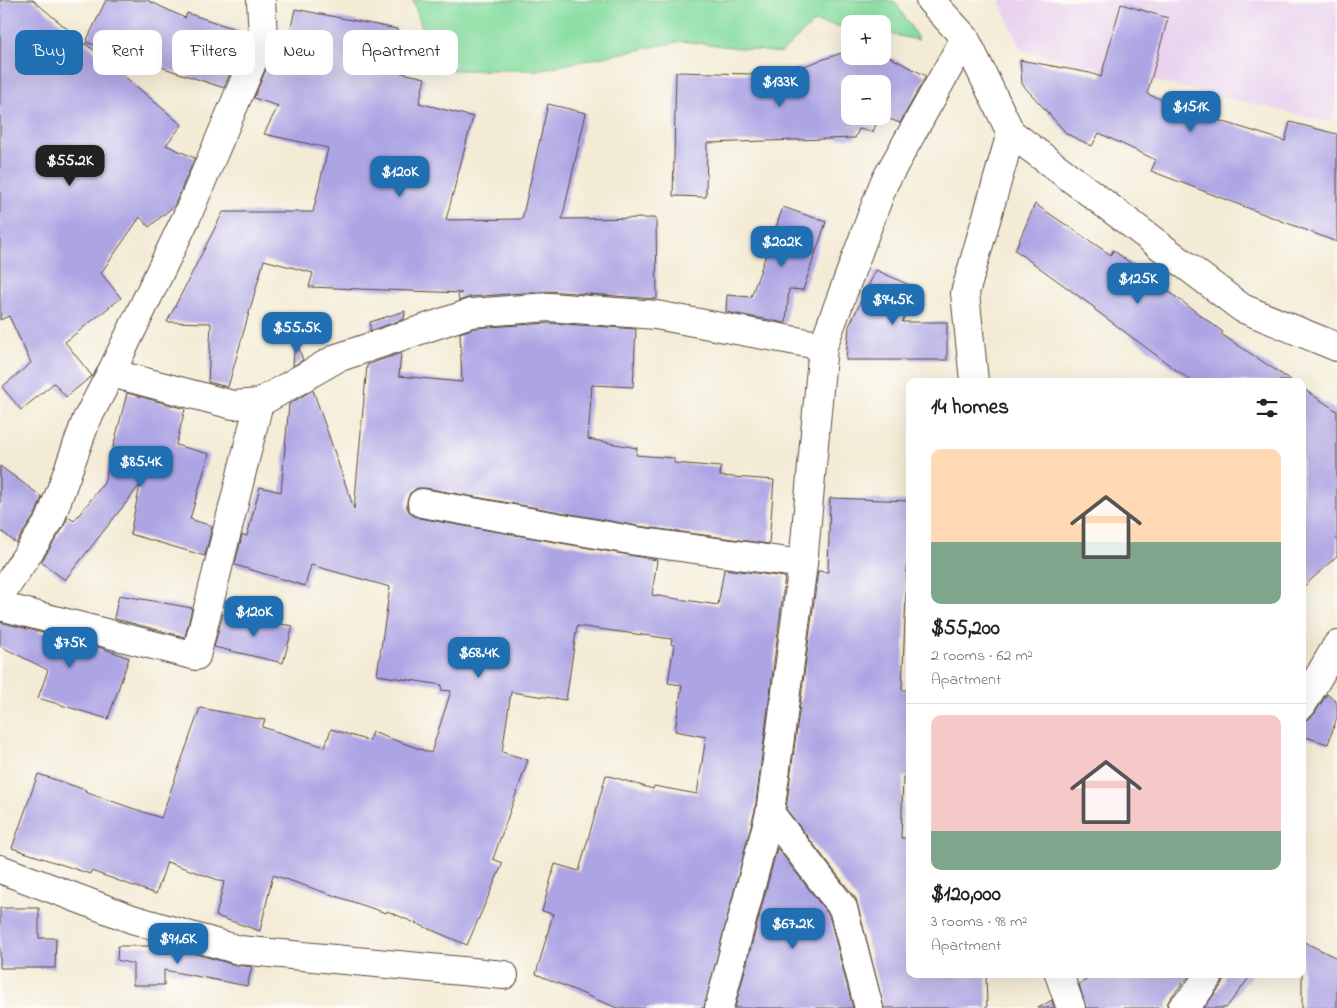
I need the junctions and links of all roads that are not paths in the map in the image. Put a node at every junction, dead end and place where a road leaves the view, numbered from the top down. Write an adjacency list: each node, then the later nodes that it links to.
1 (261, 0): 7 (street)
2 (930, 0): 3 (street)
3 (965, 38): 4 (street); 5 (street)
4 (1011, 133): 6 (street); 8 (street)
5 (823, 346): 9 (street); 11 (street)
6 (1337, 347)
7 (111, 373): 9 (street); 12 (street)
8 (974, 378)
9 (258, 403): 13 (street)
10 (422, 503): 11 (street)
11 (803, 564): 16 (street)
12 (0, 596)
13 (0, 606)
14 (1337, 645): 15 (street)
15 (1306, 698)
16 (770, 813): 21 (street); 22 (street)
17 (0, 869): 18 (street)
18 (504, 976)
19 (1060, 978): 23 (street)
20 (1207, 978): 24 (street)
21 (719, 1008)
22 (870, 1008)
23 (1071, 1008)
24 (1182, 1008)

